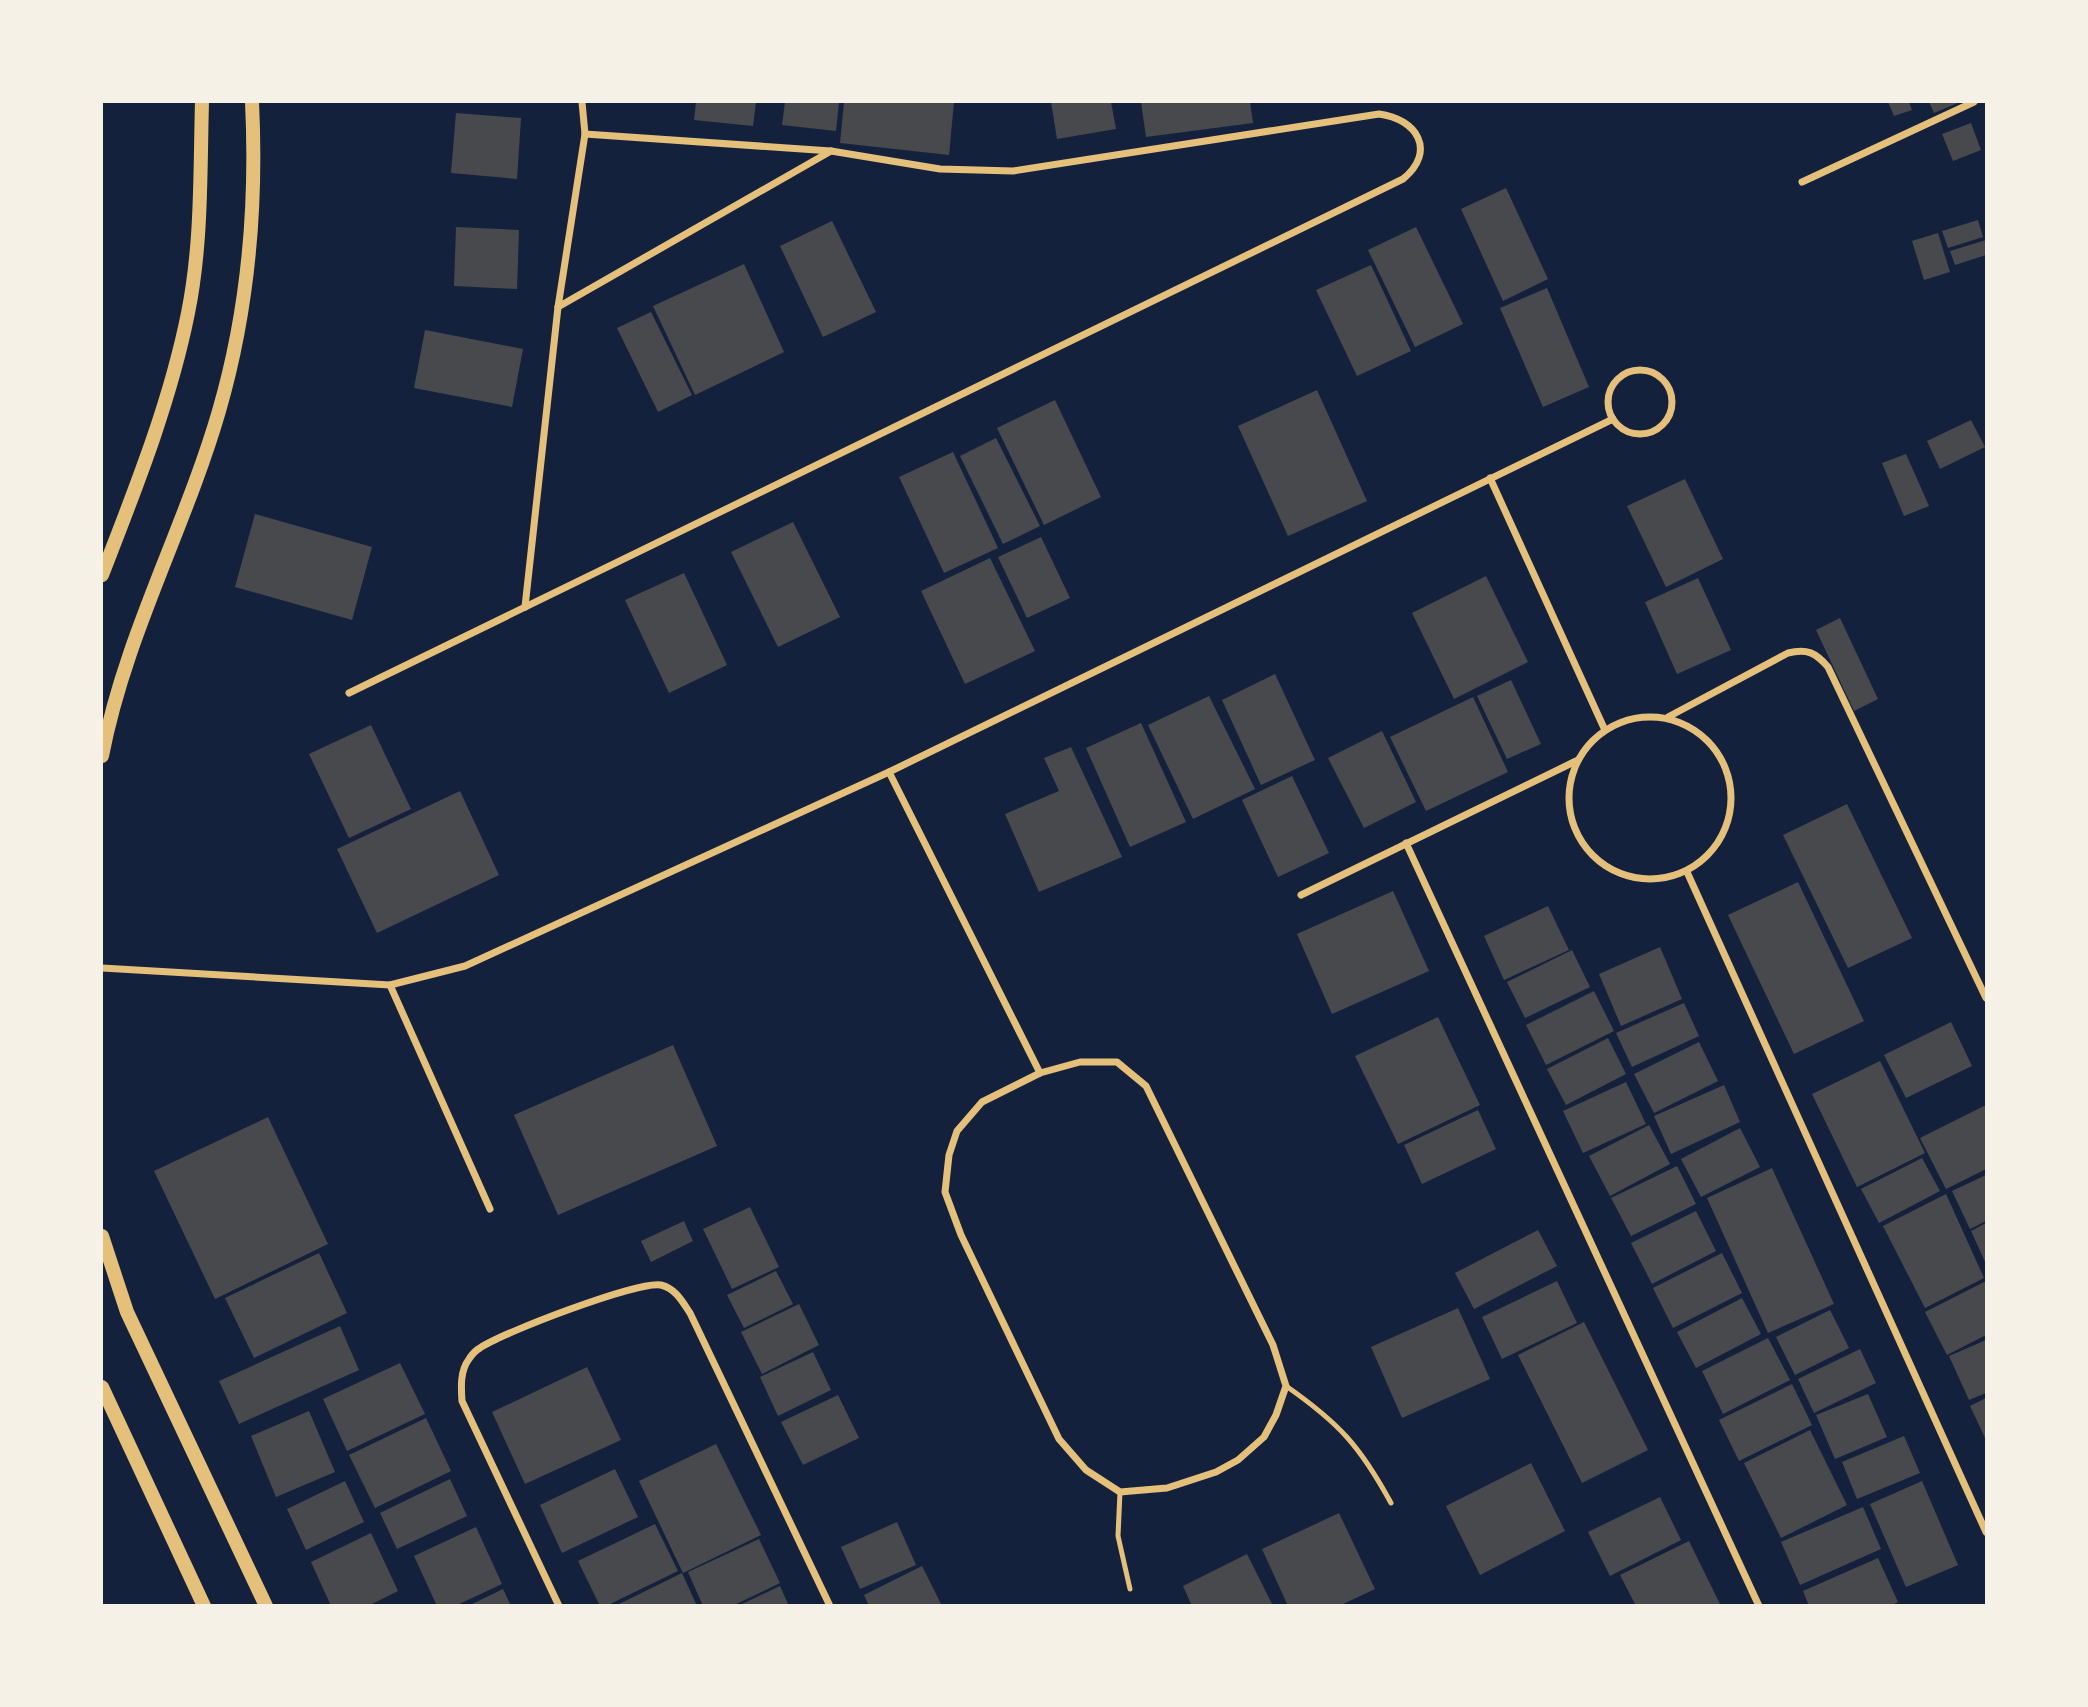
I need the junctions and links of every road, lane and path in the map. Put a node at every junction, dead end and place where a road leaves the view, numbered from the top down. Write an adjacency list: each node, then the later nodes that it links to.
1 (202, 102): 11 (main road)
2 (252, 102): 16 (main road)
3 (582, 102): 5 (street)
4 (1974, 102): 7 (street)
5 (585, 134): 6 (street); 8 (street)
6 (831, 151): 8 (street); 12 (street)
7 (1802, 181)
8 (558, 307): 12 (street)
9 (1613, 419): 9 (street); 10 (street)
10 (1490, 478): 15 (street); 18 (street)
11 (102, 575)
12 (526, 607): 13 (street)
13 (349, 693)
14 (1668, 717): 15 (street); 20 (street); 24 (street)
15 (1604, 728): 17 (street)
16 (102, 756)
17 (1576, 761): 19 (street); 20 (street)
18 (889, 772): 23 (street); 25 (street)
19 (1406, 843): 21 (street); 38 (street)
20 (1687, 872): 32 (street)
21 (1301, 895)
22 (102, 968): 23 (street)
23 (390, 985): 26 (street)
24 (1986, 998)
25 (1040, 1073): 28 (street); 30 (street)
26 (490, 1209)
27 (102, 1236): 35 (main road)
28 (1286, 1386): 30 (street); 31 (lane)
29 (102, 1387): 34 (main road)
30 (1121, 1492): 33 (lane)
31 (1391, 1503)
32 (1986, 1532)
33 (1130, 1589)
34 (204, 1605)
35 (266, 1605)
36 (558, 1605): 37 (street)
37 (830, 1605)
38 (1759, 1605)

